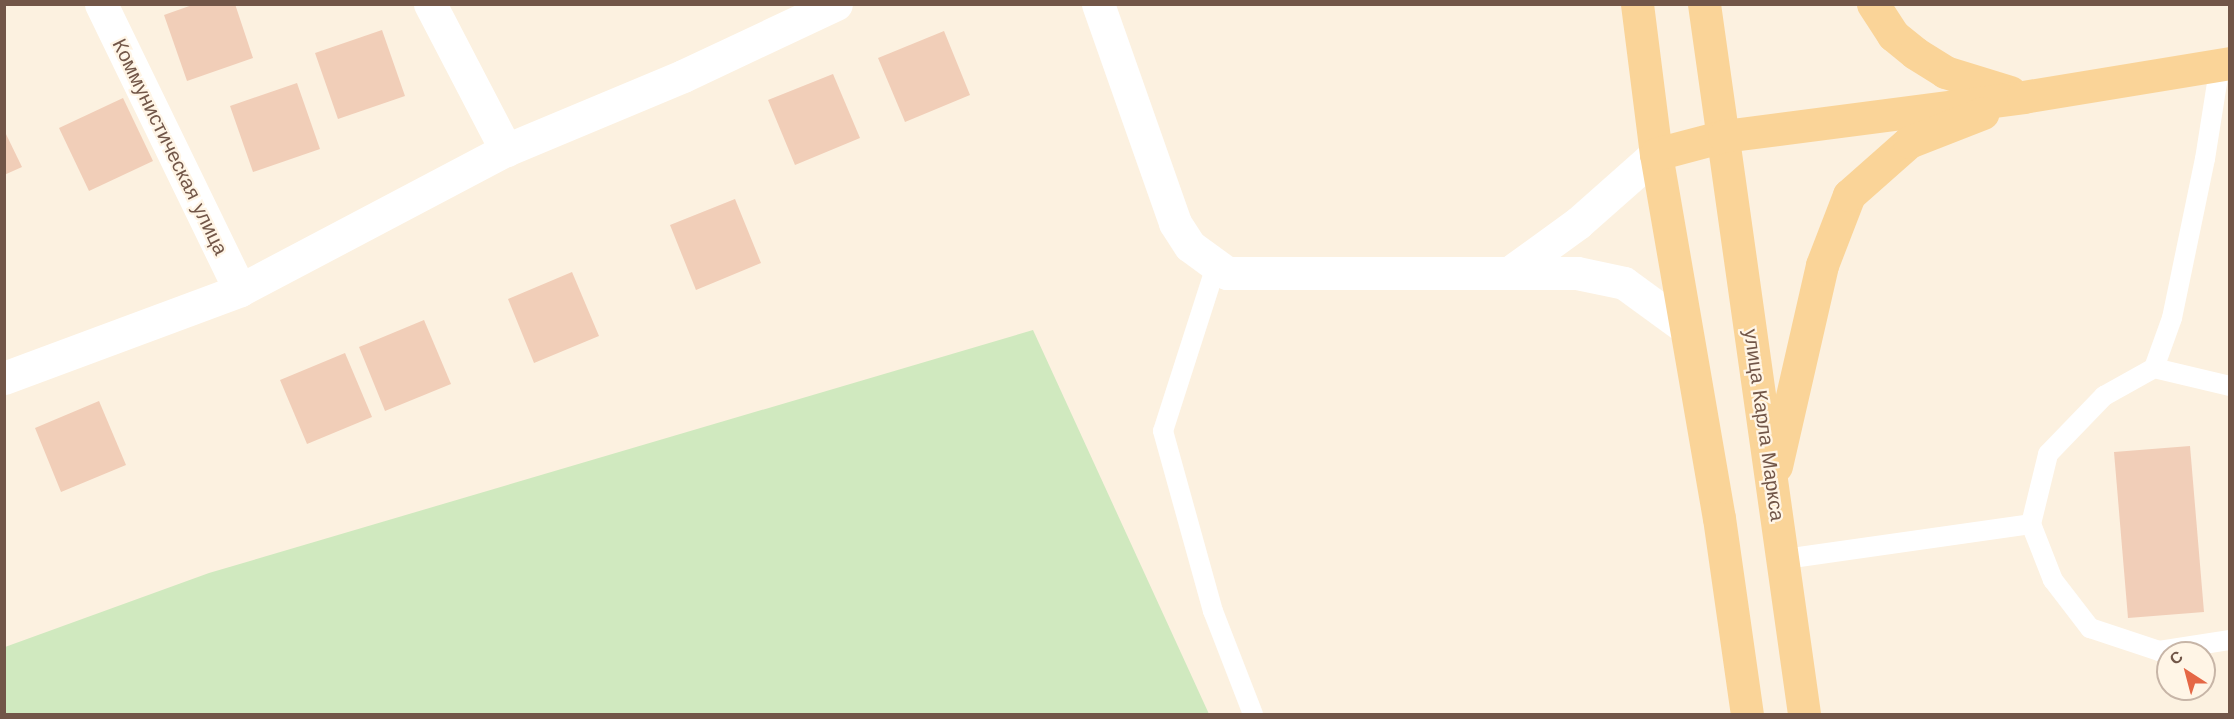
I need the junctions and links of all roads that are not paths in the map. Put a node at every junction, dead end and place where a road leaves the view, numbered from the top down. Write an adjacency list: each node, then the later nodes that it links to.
1 (101, 4): 15 (street, Коммунистическая улица)
2 (430, 4): 11 (street)
3 (836, 4): 11 (street)
4 (1098, 4): 13 (street)
5 (1637, 4): 12 (main road)
6 (1704, 4): 10 (main road, улица Карла Маркса)
7 (1873, 4): 9 (main road)
8 (2224, 63): 9 (main road); 17 (lane)
9 (2024, 97): 10 (main road); 20 (main road)
10 (1724, 136): 12 (main road); 20 (main road, улица Карла Маркса)
11 (506, 150): 15 (street)
12 (1656, 154): 14 (street); 16 (main road)
13 (1216, 266): 14 (street); 24 (lane)
14 (1509, 273): 16 (street)
15 (240, 290): 18 (street)
16 (1683, 326): 25 (main road)
17 (2154, 368): 19 (lane); 21 (lane)
18 (4, 378)
19 (2229, 386)
20 (1771, 487): 22 (main road, улица Карла Маркса)
21 (2031, 525): 22 (lane); 23 (lane)
22 (1785, 559): 26 (main road, улица Карла Маркса)
23 (2229, 640)
24 (1253, 714)
25 (1747, 714)
26 (1804, 714)

